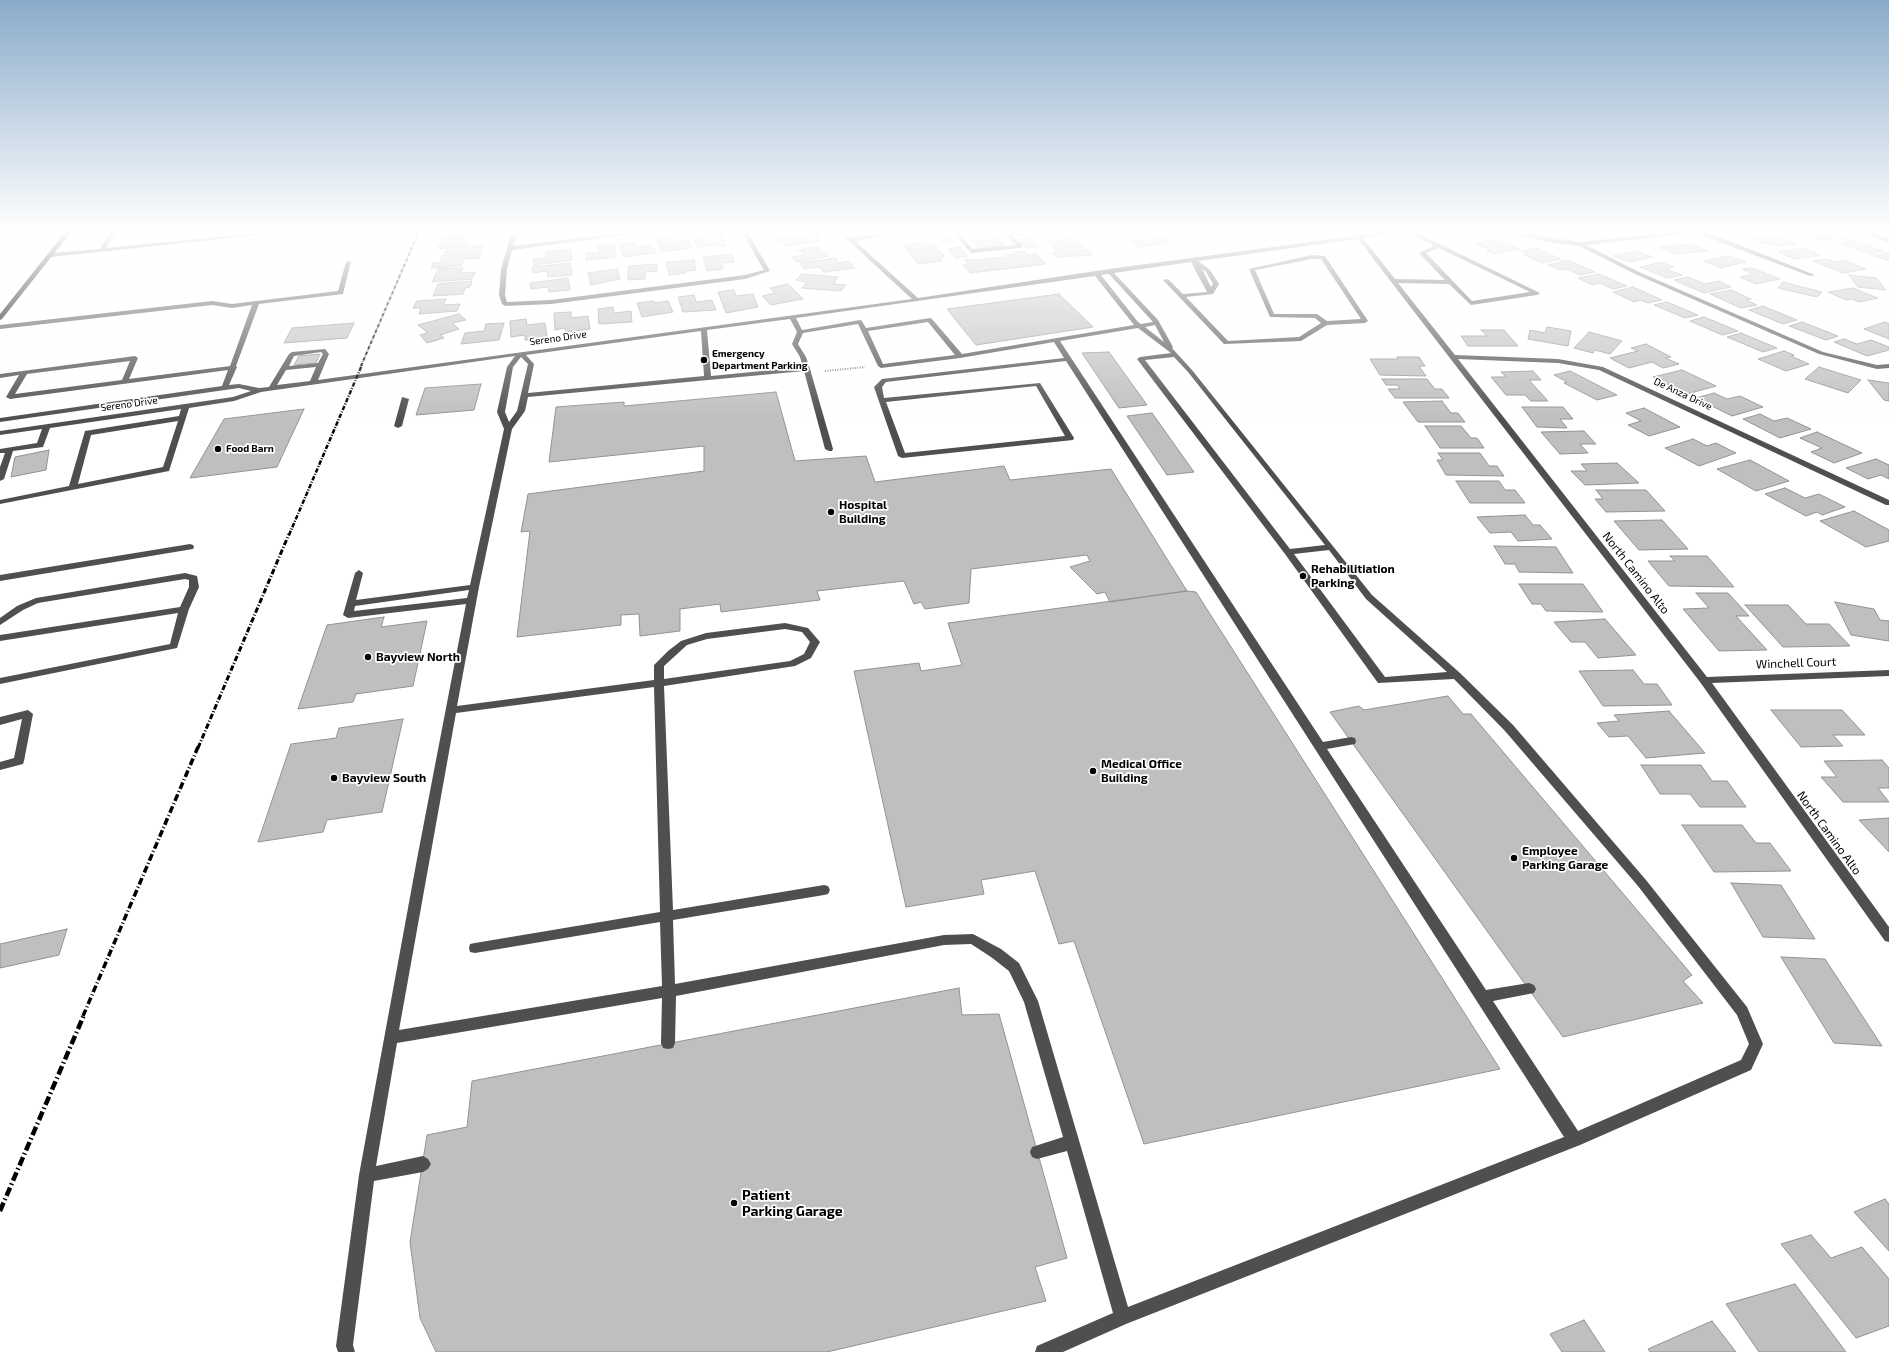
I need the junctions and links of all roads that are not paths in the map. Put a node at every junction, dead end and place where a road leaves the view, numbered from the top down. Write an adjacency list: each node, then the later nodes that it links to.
1 (19, 294): 20 (main road)
2 (331, 294): 18 (street)
3 (502, 294): 4 (street)
4 (612, 294)
5 (911, 294): 17 (street)
6 (956, 294): 17 (street, Sereno Drive)
7 (1114, 294): 24 (street)
8 (1130, 294): 21 (street)
9 (1201, 294): 16 (street)
10 (1263, 294): 22 (street)
11 (1347, 294): 22 (street)
12 (1404, 294): 32 (street, North Camino Alto)
13 (1463, 294): 14 (street)
14 (1529, 294)
15 (1686, 294): 35 (street)
16 (1183, 296): 22 (street)
17 (917, 300): 19 (street, Sereno Drive)
18 (256, 302): 23 (street); 36 (street)
19 (792, 316): 25 (street, Sereno Drive); 27 (street)
20 (0, 318)
21 (1157, 323): 24 (street); 30 (street)
22 (1325, 323)
23 (0, 326)
24 (1140, 326): 28 (street); 30 (street)
25 (704, 328): 29 (street, Sereno Drive); 41 (street)
26 (864, 330): 27 (street); 31 (street); 31 (street)
27 (800, 332): 38 (street)
28 (1056, 340): 31 (street); 33 (street)
29 (520, 353): 43 (street, Sereno Drive); 47 (street); 55 (street)
30 (1174, 354): 65 (street); 66 (street)
31 (960, 356)
32 (1453, 358): 63 (street, De Anza Drive); 76 (street, North Camino Alto)
33 (1069, 359): 49 (street); 81 (street)
34 (321, 365): 37 (street); 37 (street); 43 (street)
35 (1889, 366)
36 (234, 367): 42 (street); 44 (street)
37 (283, 368): 45 (street)
38 (808, 371): 41 (street); 58 (street)
39 (25, 372): 40 (street); 42 (street); 42 (street)
40 (0, 376)
41 (708, 378): 47 (street)
42 (126, 381)
43 (313, 382): 45 (street, Sereno Drive)
44 (224, 388): 46 (street, Sereno Drive); 52 (street, Sereno Drive)
45 (272, 388): 46 (street, Sereno Drive)
46 (260, 390): 50 (street, Sereno Drive)
47 (525, 395): 55 (street)
48 (405, 399): 54 (street)
49 (882, 400): 49 (street)
50 (186, 406): 51 (street); 53 (street, Sereno Drive)
51 (183, 418): 61 (street); 61 (street)
52 (0, 420)
53 (47, 426): 56 (street, Sereno Drive); 57 (street)
54 (398, 426)
55 (508, 429): 69 (street)
56 (0, 433)
57 (10, 449): 59 (street); 60 (street)
58 (829, 449)
59 (0, 451)
60 (0, 479)
61 (73, 487): 62 (street)
62 (0, 502)
63 (1889, 503)
64 (190, 547): 68 (street)
65 (1331, 547): 66 (street); 74 (street)
66 (1288, 552): 74 (street)
67 (359, 573): 69 (street)
68 (0, 578)
69 (473, 594): 78 (street)
70 (184, 609): 71 (street); 72 (street); 75 (street)
71 (0, 622)
72 (0, 638)
73 (1889, 673): 76 (street, Winchell Court)
74 (1456, 675): 92 (street)
75 (0, 680)
76 (1704, 680): 85 (street, North Camino Alto)
77 (659, 683): 77 (street); 78 (street); 84 (street)
78 (452, 710): 90 (street)
79 (0, 721): 82 (street)
80 (1351, 741): 81 (street)
81 (1319, 746): 89 (street)
82 (0, 766)
83 (824, 890): 84 (street)
84 (667, 916): 86 (street); 88 (street)
85 (1889, 937)
86 (475, 948)
87 (1529, 989): 89 (street)
88 (669, 991): 90 (street); 91 (street); 93 (street)
89 (1482, 997): 92 (street)
90 (392, 1038): 96 (street)
91 (668, 1043)
92 (1575, 1140): 97 (street)
93 (1073, 1142): 94 (street); 97 (street)
94 (1037, 1152)
95 (423, 1164): 96 (street)
96 (367, 1174): 98 (street)
97 (1123, 1317): 99 (street)
98 (347, 1352)
99 (1043, 1352)

